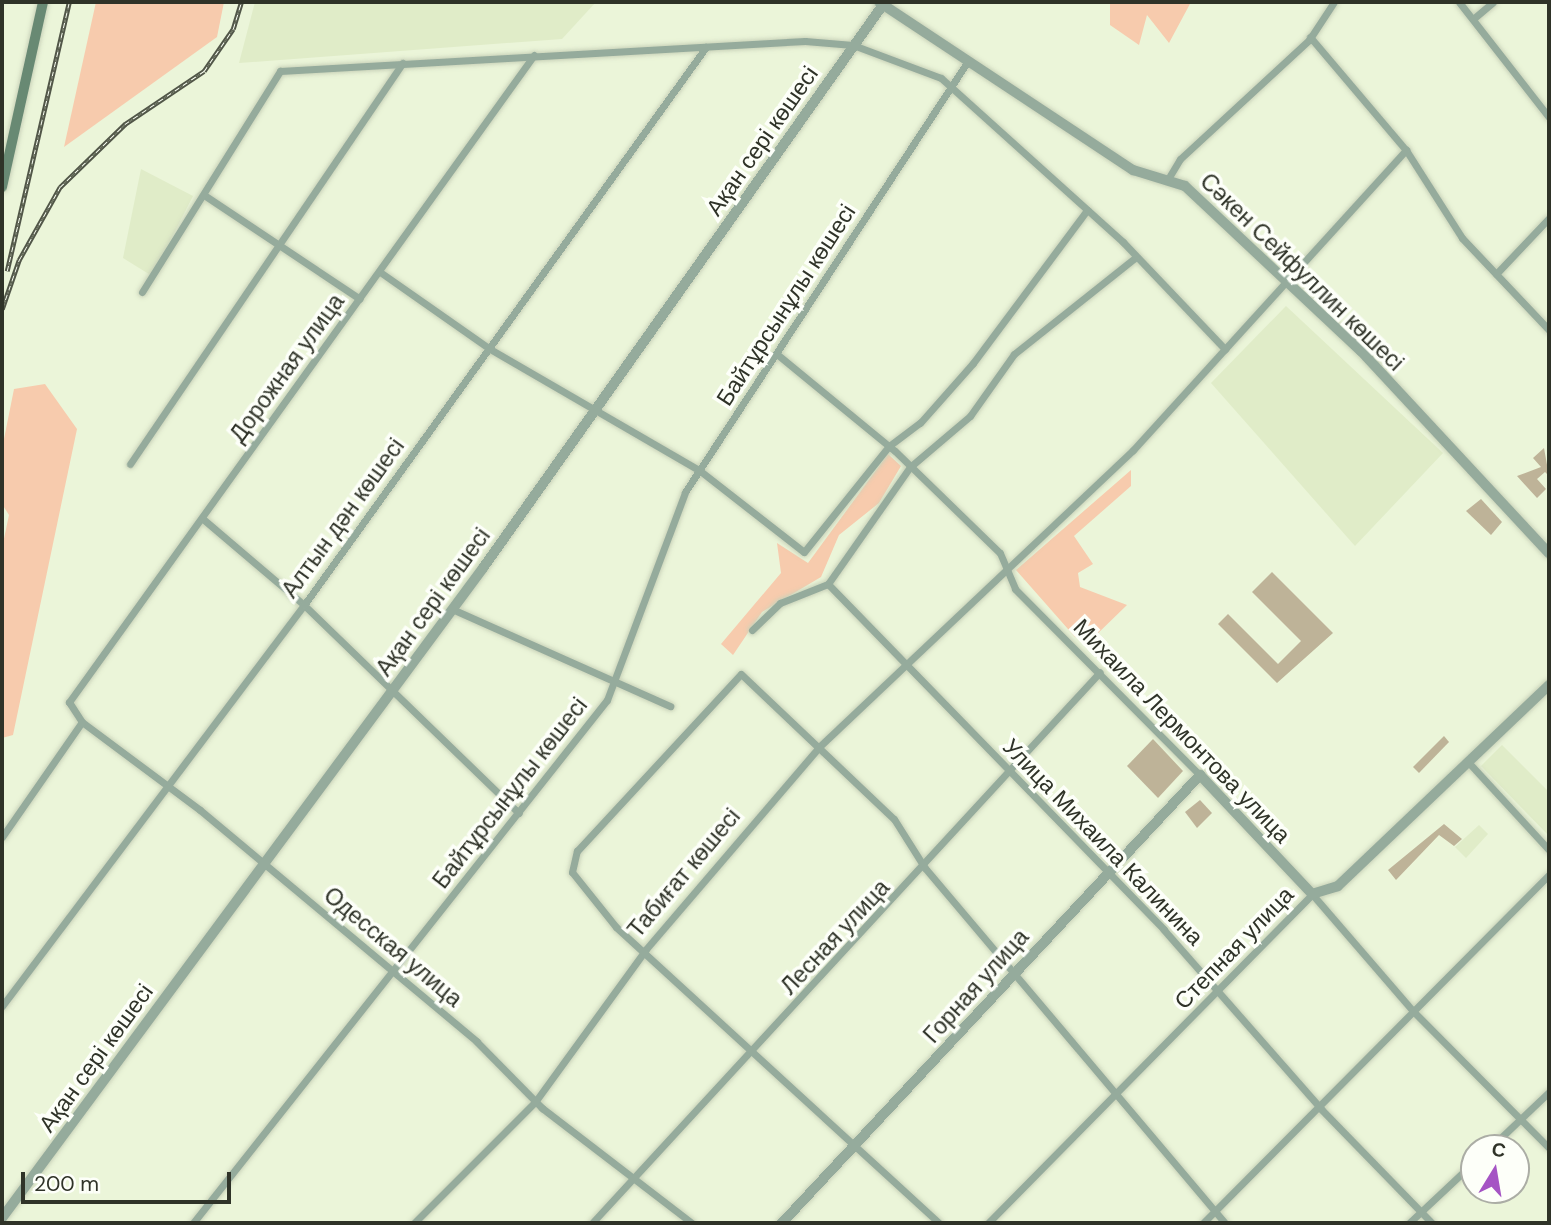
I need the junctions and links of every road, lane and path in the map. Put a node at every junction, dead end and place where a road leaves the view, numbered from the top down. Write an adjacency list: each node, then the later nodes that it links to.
1 (43, 2): 17 (main road)
2 (1334, 2): 7 (street)
3 (1459, 2): 6 (street)
4 (1493, 2): 6 (street)
5 (882, 3): 8 (street, Ақан сері көшесі); 11 (street, Сәкен Сейфуллин көшесі)
6 (1473, 19): 14 (street)
7 (1310, 37): 15 (street); 16 (street)
8 (853, 45): 9 (street); 13 (street); 32 (street, Ақан сері көшесі)
9 (706, 47): 10 (street); 29 (street, Алтын дән көшесі)
10 (534, 55): 12 (street); 23 (street, Дорожная улица)
11 (968, 61): 13 (street, Байтұрсынұлы көшесі); 16 (street, Сәкен Сейфуллин көшесі)
12 (403, 63): 18 (street); 21 (street)
13 (951, 88): 19 (street); 31 (street, Байтұрсынұлы көшесі)
14 (1549, 117)
15 (1406, 150): 24 (street); 25 (street, Табиғат көшесі)
16 (1168, 179): 25 (street, Сәкен Сейфуллин көшесі)
17 (2, 187)
18 (204, 195): 21 (street); 26 (street)
19 (1087, 210): 22 (street); 33 (street)
20 (1549, 218): 24 (street)
21 (280, 247): 27 (street); 34 (street)
22 (1136, 257): 30 (street); 35 (street)
23 (380, 272): 27 (street, Дорожная улица); 29 (street)
24 (1496, 274): 28 (street)
25 (1290, 285): 30 (street, Табиғат көшесі); 38 (street, Сәкен Сейфуллин көшесі)
26 (142, 292)
27 (360, 299): 37 (street, Дорожная улица)
28 (1549, 330)
29 (490, 349): 32 (street); 41 (street, Алтын дән көшесі)
30 (1225, 349): 39 (street, Табиғат көшесі)
31 (778, 355): 33 (street, Михаила Лермонтова улица); 36 (street, Байтұрсынұлы көшесі)
32 (594, 411): 36 (street); 42 (street, Ақан сері көшесі)
33 (888, 446): 35 (street, Михаила Лермонтова улица); 36 (street)
34 (130, 464)
35 (910, 467): 39 (street, Михаила Лермонтова улица); 40 (street)
36 (699, 470): 46 (street, Байтұрсынұлы көшесі)
37 (203, 519): 41 (street); 49 (street, Дорожная улица)
38 (1549, 553)
39 (1006, 567): 44 (street, Табиғат көшесі); 45 (street, Михаила Лермонтова улица)
40 (828, 584): 43 (street); 44 (street, Улица Михаила Калинина)
41 (304, 605): 48 (street); 56 (street, Алтын дән көшесі)
42 (452, 609): 46 (street); 48 (street, Ақан сері көшесі)
43 (752, 630)
44 (908, 667): 52 (street, Табиғат көшесі); 54 (street, Улица Михаила Калинина)
45 (1100, 672): 54 (street, Лесная улица); 55 (street, Михаила Лермонтова улица)
46 (614, 683): 50 (street); 57 (street, Байтұрсынұлы көшесі)
47 (1549, 685): 53 (street, Степная улица)
48 (391, 691): 57 (street); 60 (street, Ақан сері көшесі)
49 (69, 702): 51 (street, Одесская улица)
50 (670, 706)
51 (82, 722): 56 (street, Одесская улица); 58 (street)
52 (819, 747): 61 (street); 65 (street, Табиғат көшесі); 65 (street)
53 (1469, 763): 59 (street); 64 (street, Степная улица)
54 (1008, 772): 61 (street, Лесная улица); 62 (street, Улица Михаила Калинина)
55 (1200, 775): 62 (street, Горная улица); 64 (street, Михаила Лермонтова улица)
56 (167, 783): 60 (street, Одесская улица); 69 (street, Алтын дән көшесі)
57 (519, 813): 67 (street, Байтұрсынұлы көшесі)
58 (2, 837)
59 (1549, 850)
60 (264, 863): 67 (street, Одесская улица); 84 (street, Ақан сері көшесі)
61 (925, 868): 66 (street); 71 (street, Лесная улица)
62 (1106, 871): 66 (street, Горная улица); 68 (street, Улица Михаила Калинина)
63 (1549, 875): 70 (street)
64 (1312, 894): 68 (street, Степная улица); 70 (street, Михаила Лермонтова улица)
65 (646, 949): 71 (street); 74 (street, Табиғат көшесі)
66 (1017, 970): 73 (street); 79 (street, Горная улица)
67 (391, 971): 74 (street, Одесская улица); 85 (street, Байтұрсынұлы көшесі)
68 (1218, 991): 73 (street, Степная улица); 75 (street, Улица Михаила Калинина)
69 (2, 1006)
70 (1412, 1010): 75 (street); 76 (street, Михаила Лермонтова улица)
71 (754, 1051): 79 (street); 80 (street, Лесная улица)
72 (1549, 1092): 76 (street)
73 (1121, 1094): 83 (street); 91 (street, Степная улица)
74 (535, 1101): 80 (street, Одесская улица); 86 (street, Табиғат көшесі)
75 (1321, 1109): 82 (street, Улица Михаила Калинина); 83 (street)
76 (1520, 1121): 77 (street); 78 (street, Михаила Лермонтова улица)
77 (1506, 1134)
78 (1549, 1148)
79 (854, 1149): 89 (street, Горная улица); 90 (street)
80 (634, 1175): 87 (street, Лесная улица); 88 (street, Одесская улица)
81 (1460, 1175): 82 (street)
82 (1421, 1210): 94 (street); 95 (street, Улица Михаила Калинина)
83 (1214, 1212): 92 (street); 93 (street)
84 (2, 1218)
85 (193, 1223)
86 (414, 1223)
87 (592, 1223)
88 (692, 1223)
89 (782, 1223)
90 (939, 1223)
91 (988, 1223)
92 (1203, 1223)
93 (1225, 1223)
94 (1409, 1223)
95 (1432, 1223)

